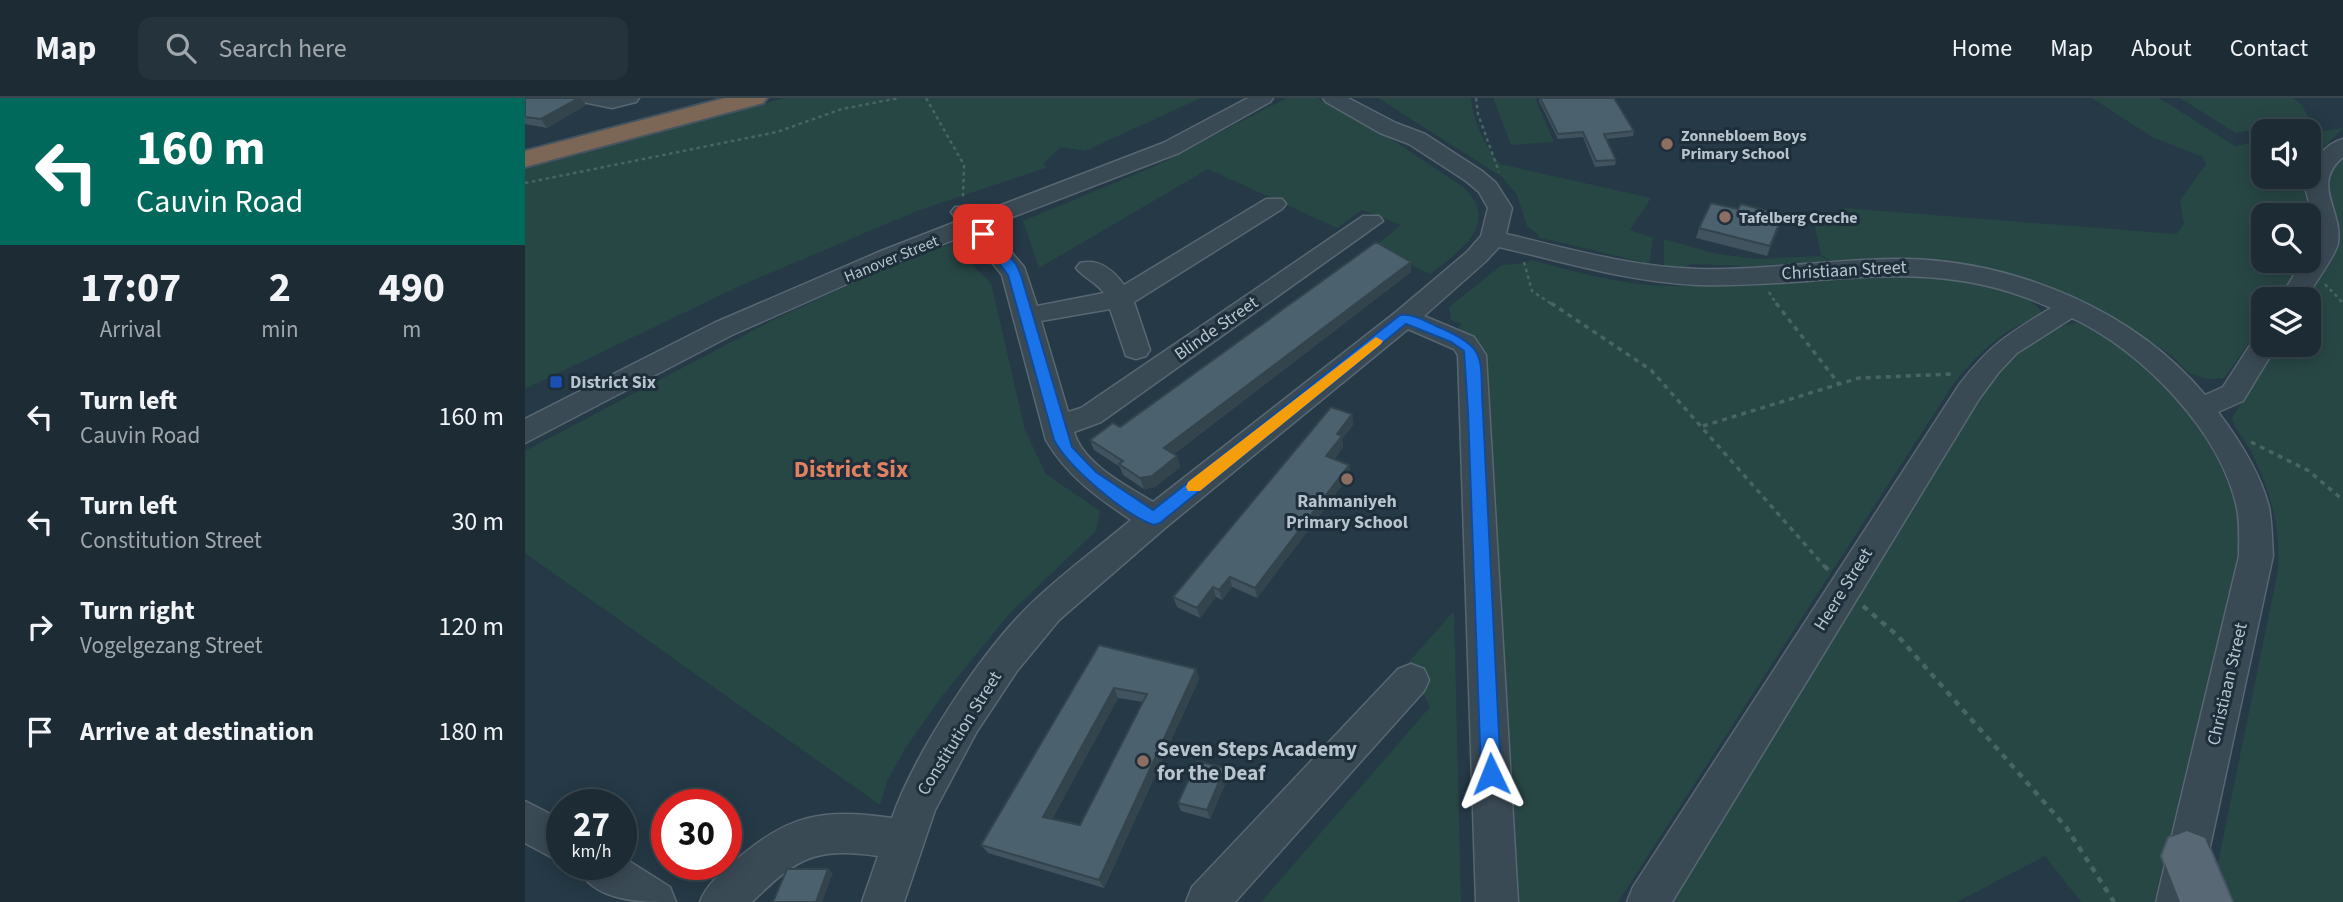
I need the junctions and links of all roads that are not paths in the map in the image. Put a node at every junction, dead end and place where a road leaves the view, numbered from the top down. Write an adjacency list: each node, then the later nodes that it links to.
1 (590, 98): 2 (street)
2 (629, 98)
3 (703, 98): 10 (highway)
4 (754, 98): 12 (highway)
5 (1228, 98): 14 (street, Hanover Street)
6 (1263, 98): 14 (street, Hanover Street)
7 (1333, 98): 9 (street)
8 (1361, 98): 9 (street)
9 (1417, 139): 16 (street)
10 (525, 144)
11 (2343, 146): 18 (street)
12 (525, 159)
13 (1274, 204): 19 (street)
14 (967, 212): 21 (street); 25 (street, Hanover Street); 28 (street, Hanover Street)
15 (1371, 221): 27 (street, Blinde Street)
16 (1493, 238): 20 (street, Christiaan Street); 22 (street, Constitution Street)
17 (1089, 268): 19 (street)
18 (2299, 287)
19 (1120, 299): 21 (street); 23 (street)
20 (2071, 307): 26 (street, Christiaan Street); 41 (street, Heere Street)
21 (1027, 317): 27 (street)
22 (1405, 318): 29 (street, Constitution Street); 40 (street)
23 (1136, 350)
24 (2256, 357): 26 (street)
25 (525, 407)
26 (2203, 407): 34 (street, Christiaan Street)
27 (1058, 427): 29 (street)
28 (525, 432)
29 (1154, 519): 33 (street, Constitution Street)
30 (1411, 681): 39 (street)
31 (525, 820): 32 (street)
32 (546, 833)
33 (904, 839): 37 (street); 38 (street, Constitution Street)
34 (2182, 879): 42 (main road)
35 (621, 880): 36 (street)
36 (655, 902)
37 (721, 902)
38 (883, 902)
39 (1206, 902)
40 (1497, 902)
41 (1648, 902)
42 (2206, 902)

